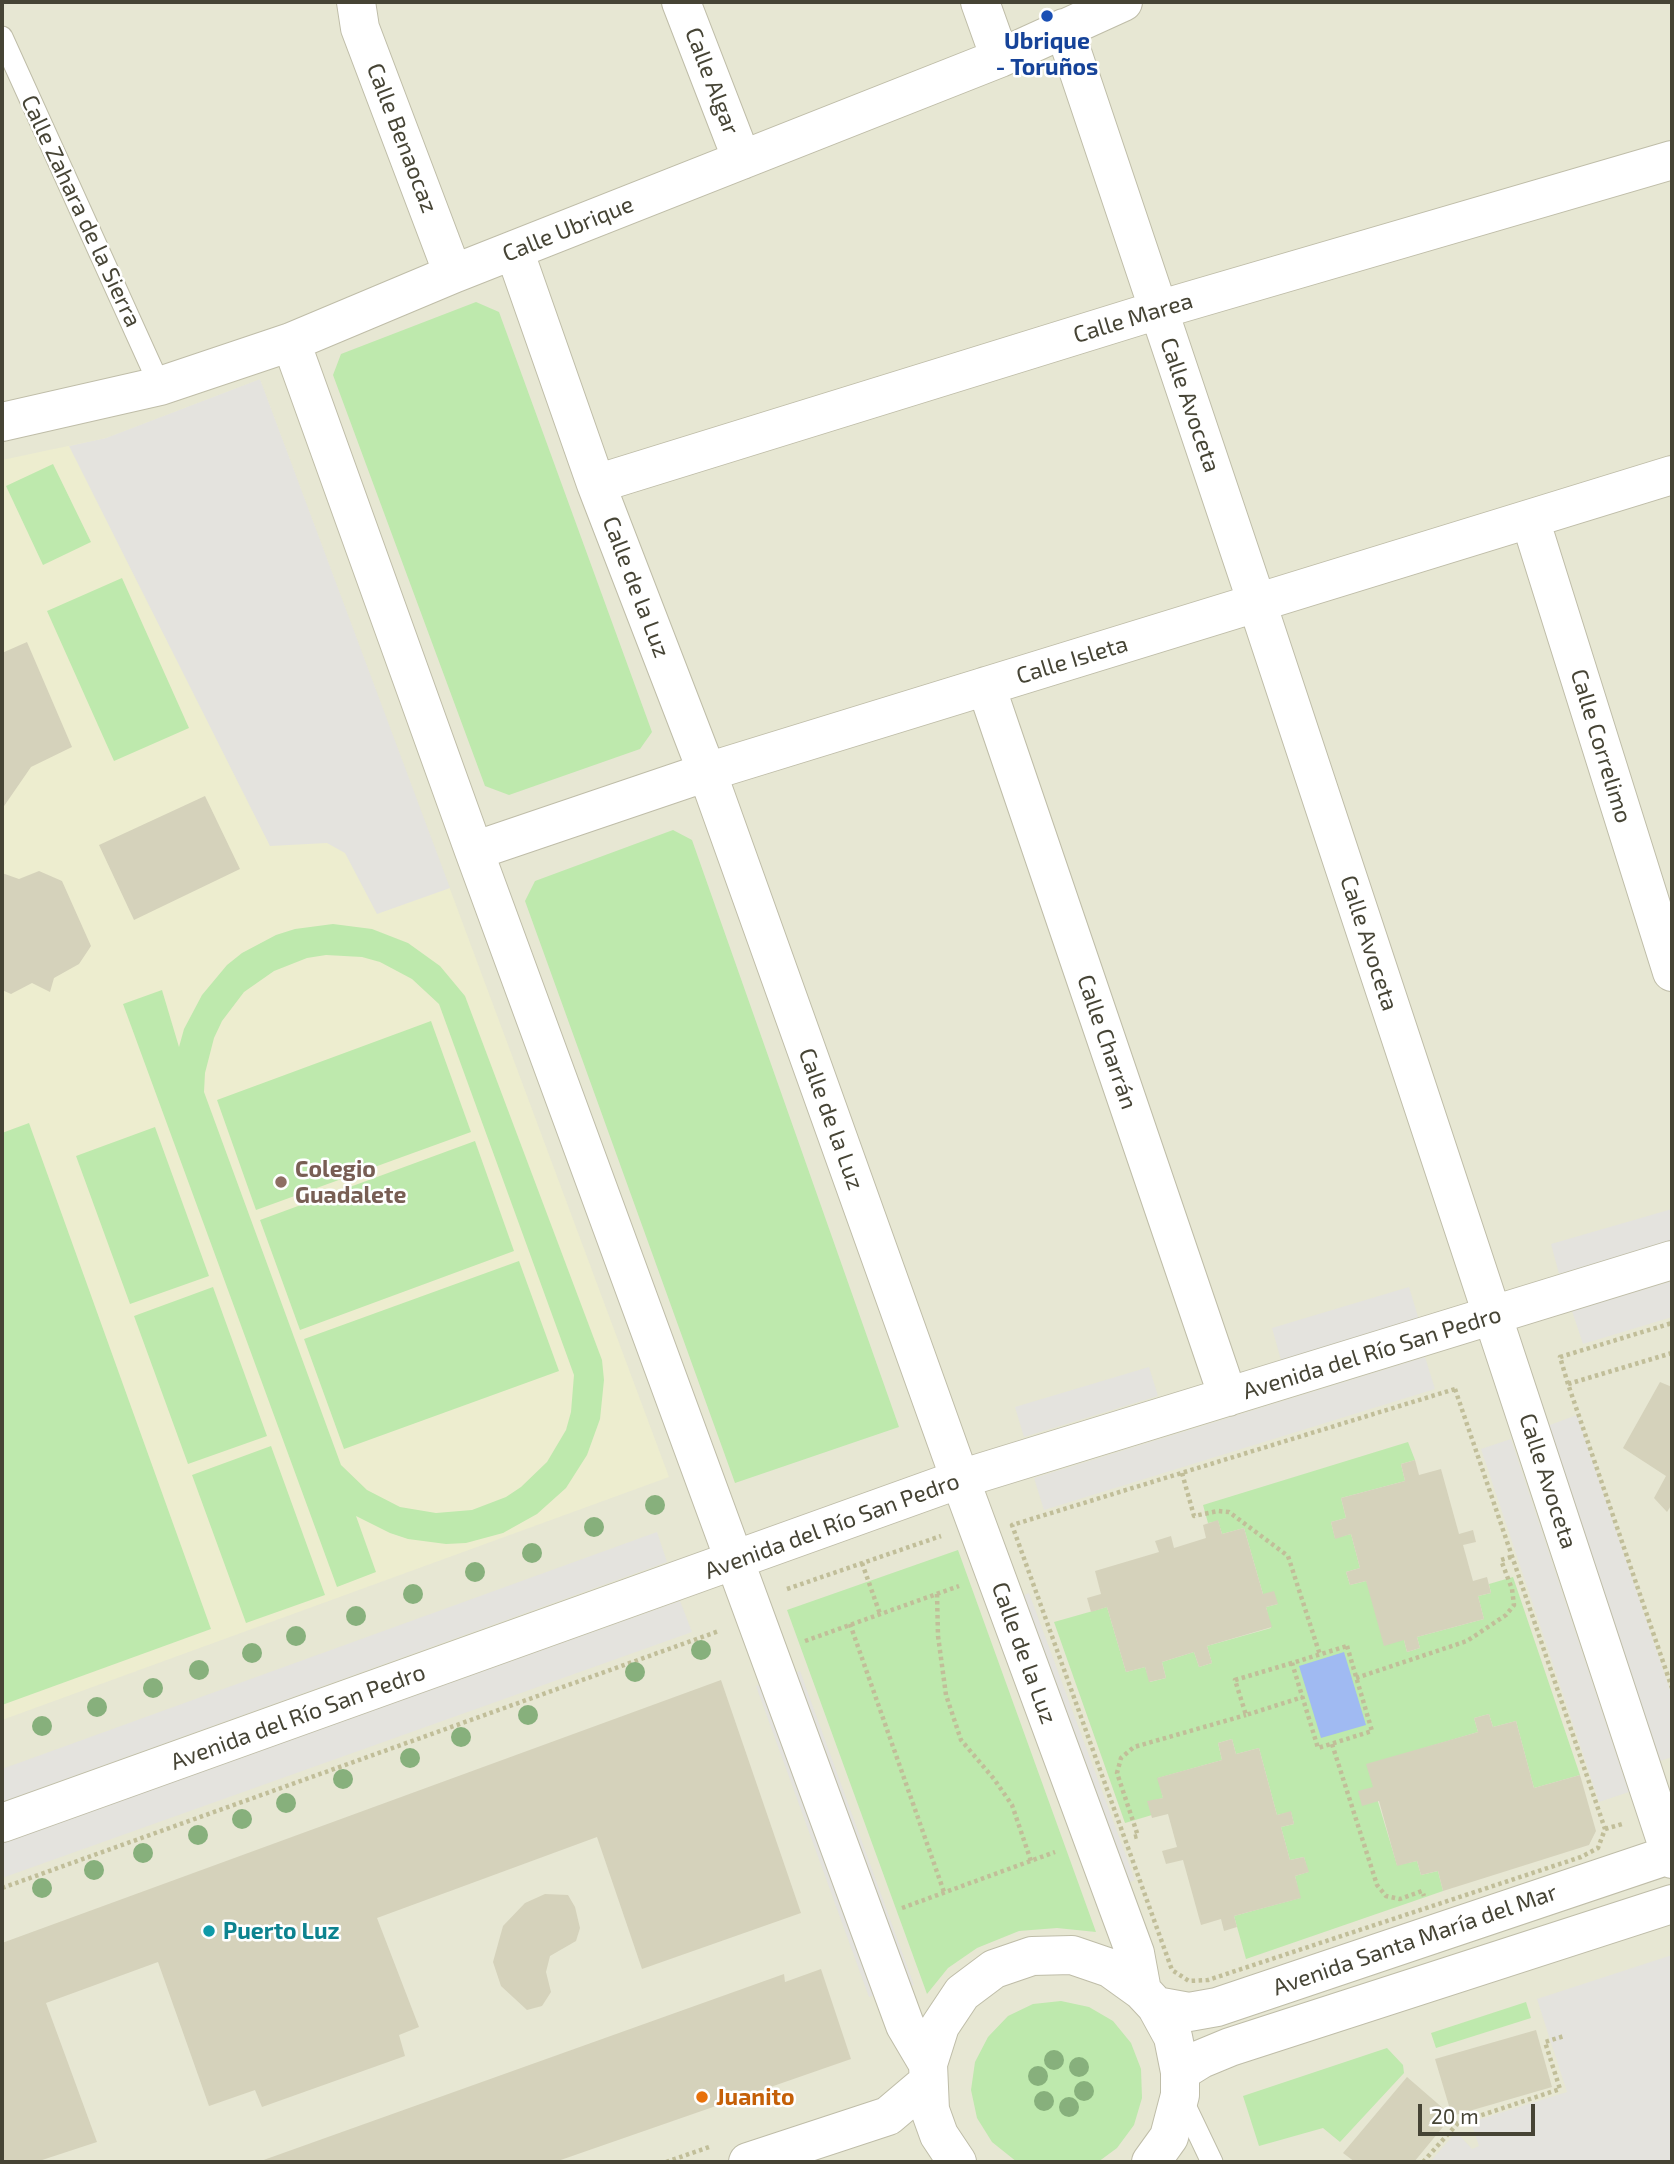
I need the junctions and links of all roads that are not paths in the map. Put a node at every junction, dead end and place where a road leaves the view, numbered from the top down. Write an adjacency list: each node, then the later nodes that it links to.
1 (356, 2): 11 (street, Calle Benaocaz)
2 (681, 2): 8 (street, Calle Algar)
3 (981, 2): 7 (street)
4 (1123, 2): 5 (street, Calle Ubrique)
5 (1064, 28): 7 (street, Calle Ubrique); 12 (street, Calle Avoceta)
6 (2, 37): 14 (lane, Calle Zahara de la Sierra)
7 (1000, 58): 8 (street, Calle Ubrique)
8 (742, 160): 10 (street, Calle Ubrique)
9 (1672, 160): 12 (street, Calle Marea)
10 (514, 250): 11 (street, Calle Ubrique); 17 (street, Calle de la Luz)
11 (453, 274): 13 (street, Calle Ubrique)
12 (1158, 310): 17 (street, Calle Marea); 19 (street, Calle Avoceta)
13 (291, 342): 14 (street, Calle Ubrique); 22 (street)
14 (160, 386): 15 (street, Calle Ubrique)
15 (2, 422)
16 (1672, 475): 18 (street, Calle Isleta)
17 (596, 484): 21 (street, Calle de la Luz)
18 (1530, 519): 19 (street, Calle Isleta); 23 (street, Calle Correlimo)
19 (1257, 603): 20 (street, Calle Isleta); 25 (street, Calle Avoceta)
20 (986, 686): 21 (street, Calle Isleta); 26 (street, Calle Charrán)
21 (707, 772): 22 (street, Calle Isleta); 27 (street, Calle de la Luz)
22 (474, 851): 28 (street)
23 (1672, 972)
24 (1672, 1261): 25 (street, Avenida del Río San Pedro)
25 (1493, 1315): 26 (street, Avenida del Río San Pedro); 30 (street, Calle Avoceta)
26 (1228, 1397): 27 (street, Avenida del Río San Pedro)
27 (960, 1479): 28 (street, Avenida del Río San Pedro); 32 (street, Calle de la Luz)
28 (736, 1560): 29 (street, Avenida del Río San Pedro); 33 (street)
29 (2, 1823)
30 (1672, 1855): 32 (street, Avenida Santa María del Mar)
31 (1672, 1905): 34 (street, Avenida Santa María del Mar)
32 (1149, 1998): 33 (street); 34 (street)
33 (928, 2074): 35 (street); 36 (street)
34 (1180, 2084): 37 (street); 38 (lane)
35 (944, 2161)
36 (748, 2162)
37 (1151, 2162)
38 (1212, 2162)

